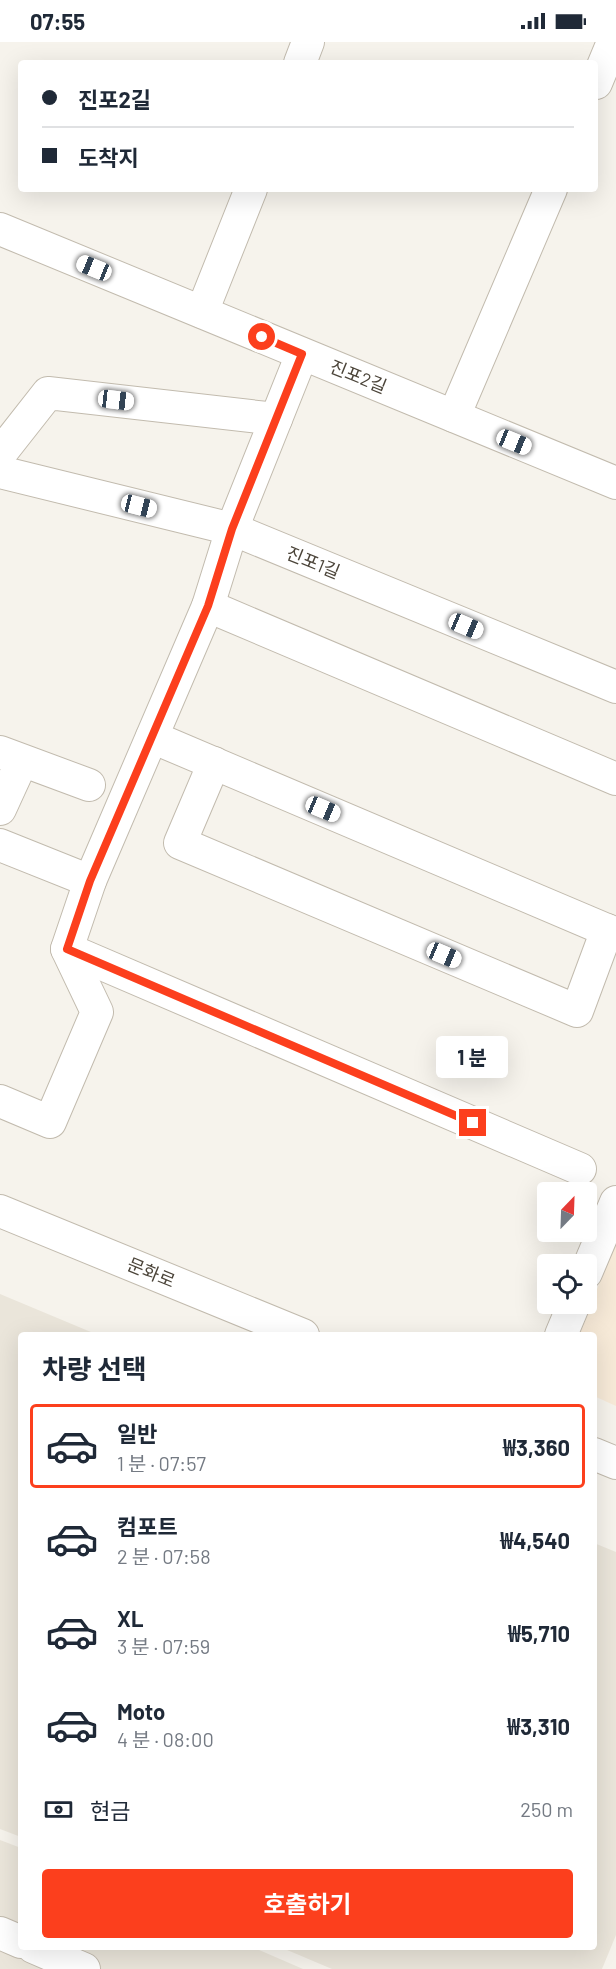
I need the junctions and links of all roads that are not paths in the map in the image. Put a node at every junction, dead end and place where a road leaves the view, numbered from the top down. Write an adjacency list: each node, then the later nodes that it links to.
1 (309, 42): 3 (street)
2 (613, 42): 4 (street)
3 (301, 60)
4 (598, 78)
5 (250, 192): 8 (street)
6 (549, 192): 10 (street)
7 (2, 236): 8 (street, 진포2길)
8 (202, 312): 9 (street, 진포2길)
9 (302, 354): 10 (street, 진포2길); 11 (street)
10 (454, 417): 14 (street, 진포2길)
11 (276, 419): 12 (street); 15 (street)
12 (0, 454)
13 (0, 472): 15 (street, 진포1길)
14 (616, 483)
15 (232, 529): 16 (street); 17 (street, 진포1길)
16 (208, 606): 18 (street); 21 (street)
17 (616, 687)
18 (152, 737): 20 (street); 25 (street)
19 (11, 756): 22 (street); 23 (street)
20 (214, 763): 26 (street); 26 (street)
21 (616, 779)
22 (89, 785)
23 (0, 809)
24 (0, 845): 25 (street)
25 (90, 881): 27 (street)
26 (612, 932)
27 (67, 949): 28 (street); 29 (street)
28 (0, 1101)
29 (580, 1169)
30 (616, 1202): 32 (street)
31 (0, 1211): 34 (street, 문화로)
32 (594, 1254)
33 (570, 1314): 35 (street)
34 (296, 1332)
35 (562, 1332)
36 (597, 1455): 37 (street)
37 (616, 1463)
38 (0, 1933): 39 (street)
39 (18, 1941)
40 (40, 1950): 41 (street)
41 (84, 1969)

